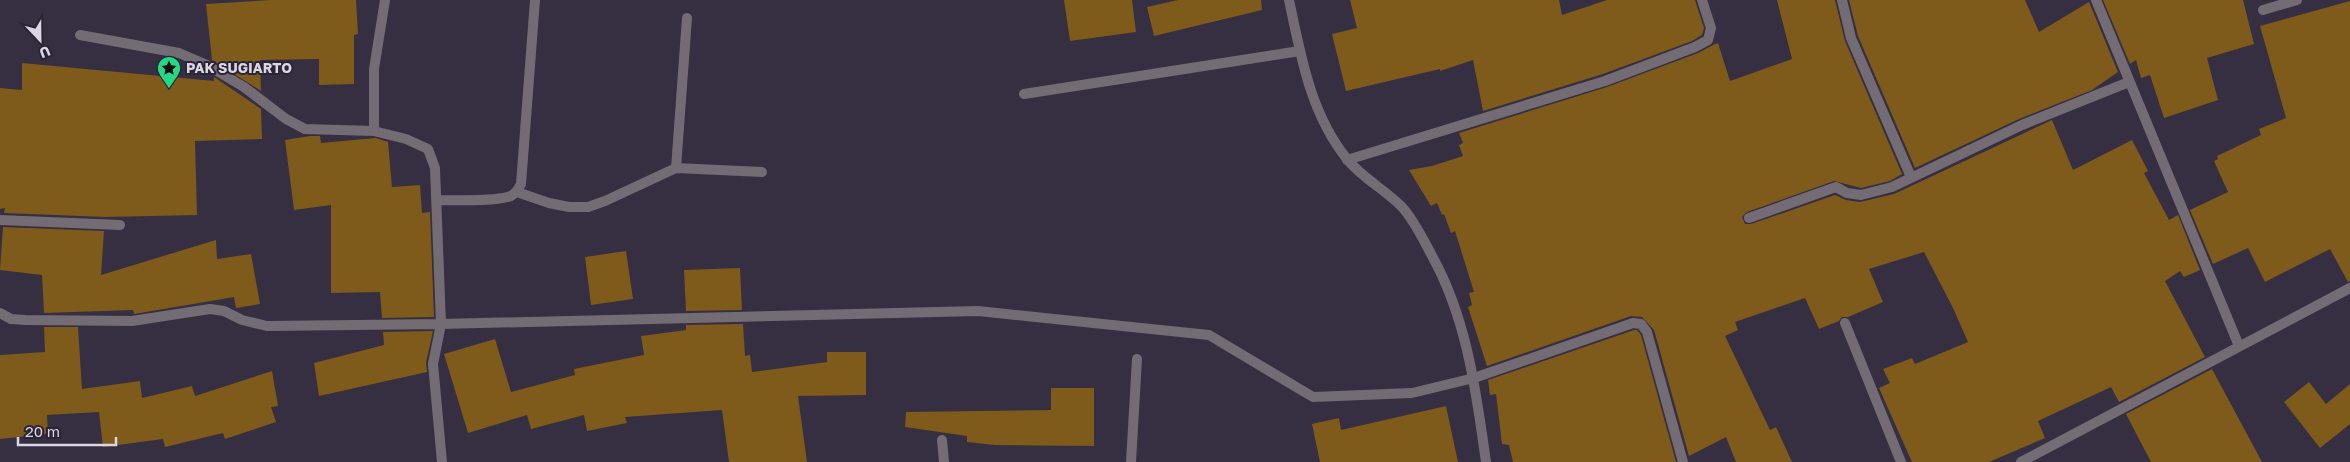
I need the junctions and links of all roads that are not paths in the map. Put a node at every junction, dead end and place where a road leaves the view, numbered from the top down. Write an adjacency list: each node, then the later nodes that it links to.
1 (385, 0): 14 (street)
2 (535, 0): 19 (street)
3 (1289, 0): 11 (street)
4 (1702, 0): 15 (street)
5 (1842, 0): 18 (street)
6 (2096, 0): 12 (street)
7 (2297, 0): 8 (street)
8 (2264, 10)
9 (687, 18): 16 (street)
10 (80, 35): 14 (street)
11 (1300, 51): 13 (street); 15 (street)
12 (2129, 82): 18 (street); 28 (street)
13 (1024, 94)
14 (374, 131): 20 (street)
15 (1347, 160): 30 (street)
16 (676, 168): 17 (street); 19 (street)
17 (762, 172)
18 (1911, 177): 21 (street)
19 (518, 192): 20 (street)
20 (438, 200): 27 (street)
21 (1749, 218)
22 (0, 220): 23 (street)
23 (120, 225)
24 (2350, 288): 28 (street)
25 (0, 313): 27 (street)
26 (1845, 323): 37 (street)
27 (441, 324): 30 (street); 32 (street)
28 (2239, 346): 38 (street)
29 (1137, 359): 34 (street)
30 (1474, 378): 35 (street); 36 (street)
31 (942, 440): 33 (street)
32 (442, 462)
33 (944, 462)
34 (1131, 462)
35 (1486, 462)
36 (1683, 462)
37 (1901, 462)
38 (2021, 462)

